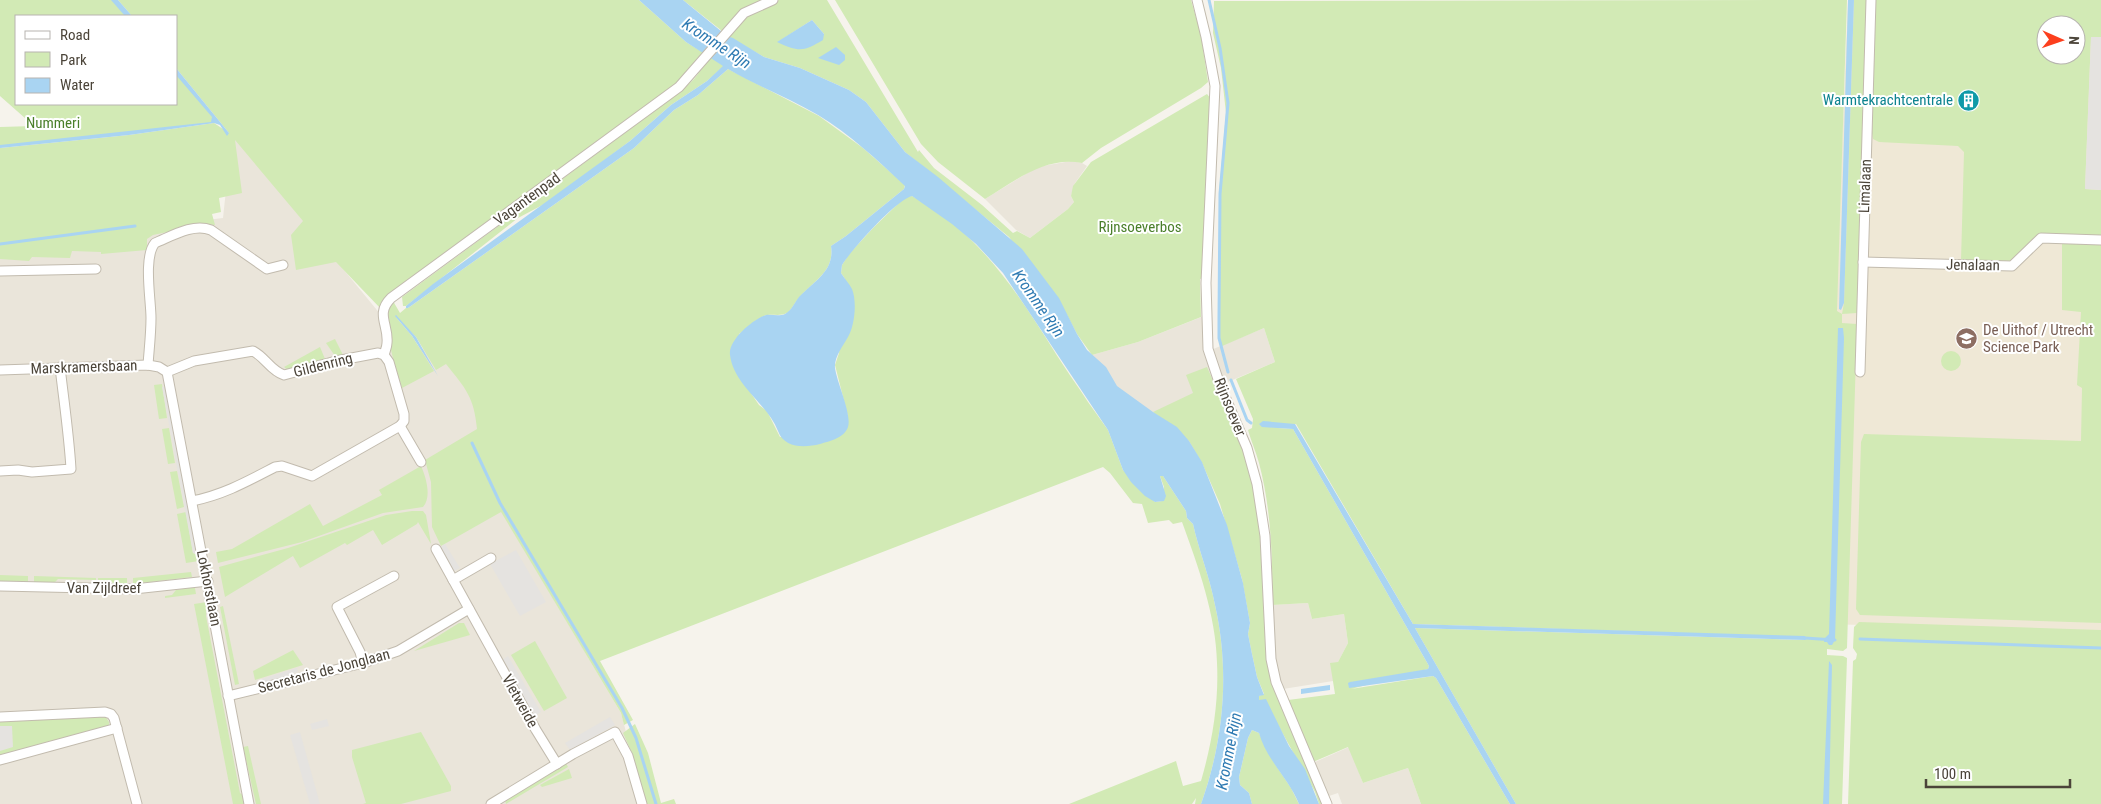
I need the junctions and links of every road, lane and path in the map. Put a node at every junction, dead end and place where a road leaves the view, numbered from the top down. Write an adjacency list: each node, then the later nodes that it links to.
1 (774, 0): 9 (street, Vagantenpad)
2 (1196, 0): 36 (street, Rijnsoever)
3 (1871, 0): 5 (street, Limalaan)
4 (2101, 240): 5 (street, Jenalaan)
5 (1863, 262): 14 (street, Limalaan)
6 (283, 266): 10 (street)
7 (96, 269): 8 (street)
8 (0, 271)
9 (384, 355): 13 (street, Gildenring); 15 (street)
10 (148, 365): 11 (street, Marskramersbaan); 13 (street, Marskramersbaan)
11 (60, 368): 12 (street, Marskramersbaan); 17 (street)
12 (0, 370)
13 (168, 372): 18 (street, Lokhorstlaan)
14 (1860, 372)
15 (400, 426): 16 (street); 18 (street)
16 (421, 462)
17 (0, 471)
18 (192, 501): 23 (street, Lokhorstlaan)
19 (436, 548): 22 (street, Vletweide)
20 (491, 558): 22 (street)
21 (394, 576): 26 (street)
22 (453, 580): 25 (street, Vletweide)
23 (208, 581): 24 (street, Van Zijldreef); 27 (street, Lokhorstlaan)
24 (0, 586)
25 (470, 609): 26 (street, Secretaris de Jonglaan); 31 (street, Vletweide)
26 (362, 663): 27 (street, Secretaris de Jonglaan)
27 (228, 696): 33 (street, Lokhorstlaan)
28 (0, 717): 29 (street)
29 (117, 728): 30 (street); 32 (street)
30 (0, 760)
31 (557, 764): 34 (street); 35 (street)
32 (137, 804)
33 (249, 804)
34 (491, 804)
35 (642, 804)
36 (1327, 804)

